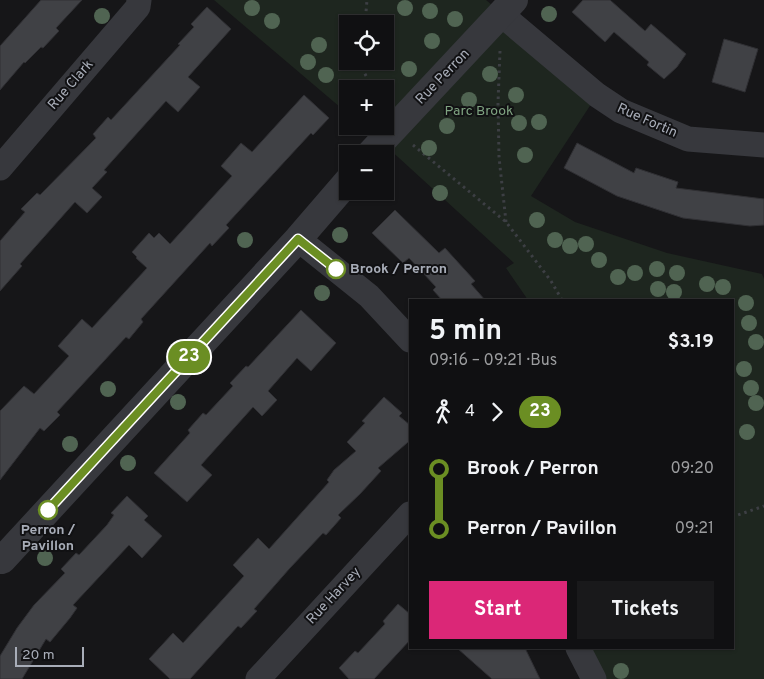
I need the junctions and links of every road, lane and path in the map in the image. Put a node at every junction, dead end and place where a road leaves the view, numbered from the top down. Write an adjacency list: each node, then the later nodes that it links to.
1 (139, 0): 10 (street, Rue Clark)
2 (367, 0): 4 (path)
3 (508, 7): 5 (street, Rue Perron); 9 (street, Rue Fortin); 12 (path)
4 (366, 15)
5 (394, 128)
6 (394, 130): 12 (path)
7 (387, 135): 8 (street, Rue Perron)
8 (378, 145)
9 (764, 145)
10 (0, 168)
11 (339, 191): 13 (street)
12 (506, 222): 14 (path)
13 (298, 239): 15 (street); 19 (street)
14 (561, 299)
15 (409, 339)
16 (764, 506): 18 (path)
17 (409, 515): 21 (street, Rue Harvey)
18 (734, 515)
19 (1, 561)
20 (579, 649): 22 (street)
21 (273, 673)
22 (594, 679)

